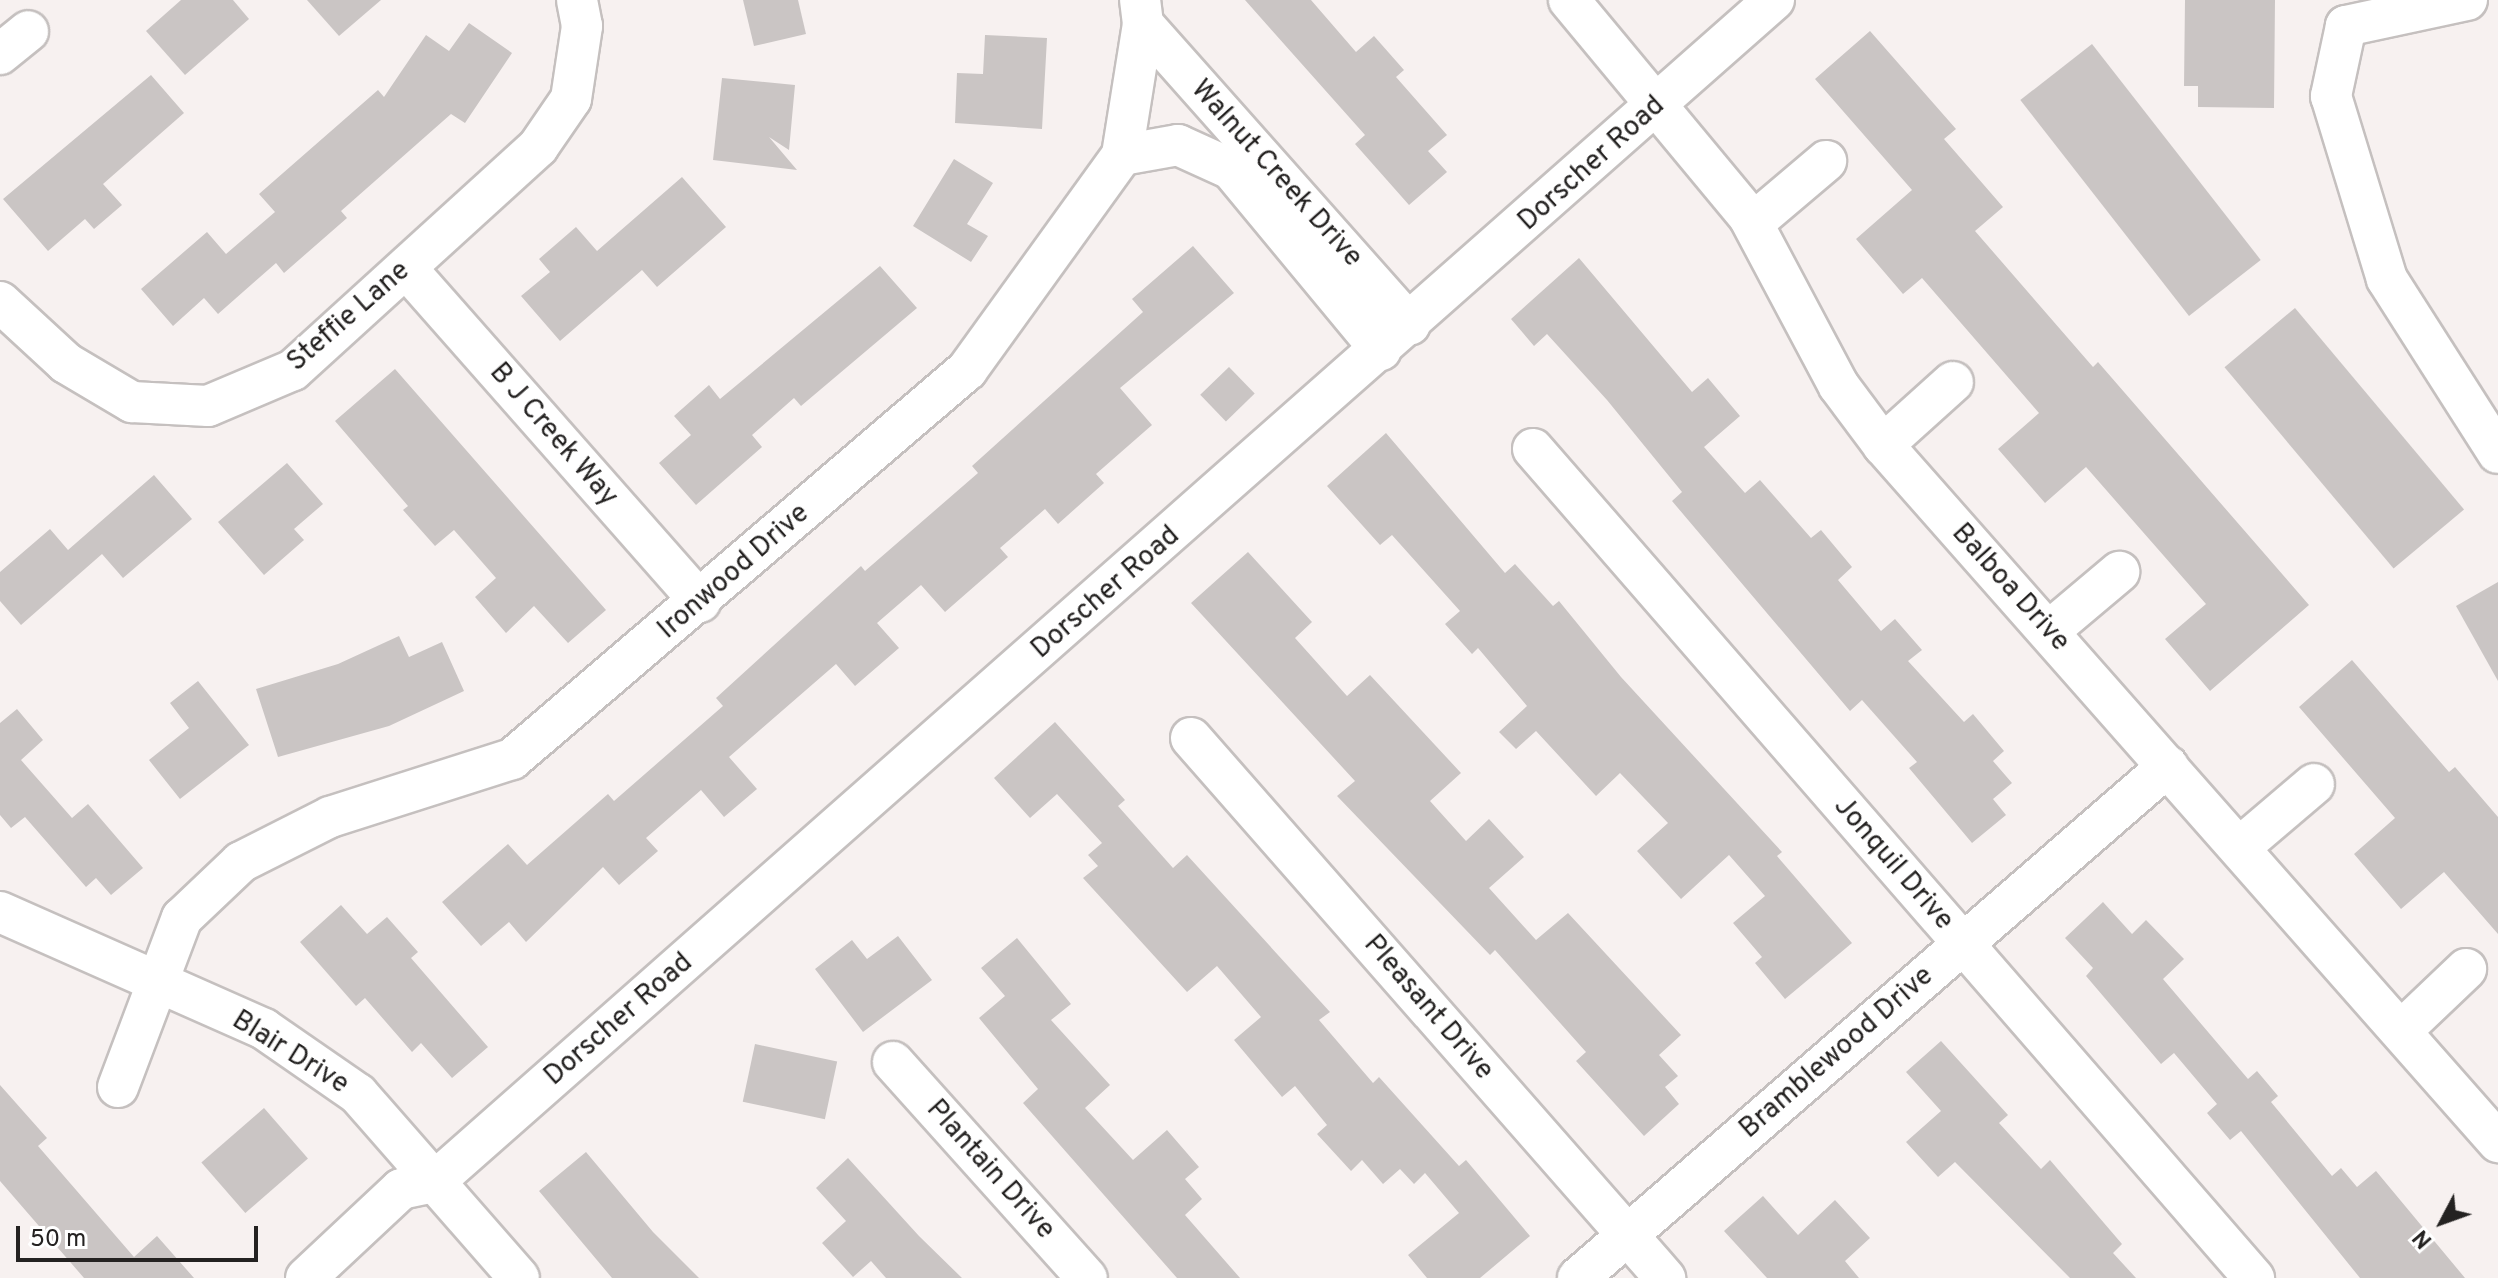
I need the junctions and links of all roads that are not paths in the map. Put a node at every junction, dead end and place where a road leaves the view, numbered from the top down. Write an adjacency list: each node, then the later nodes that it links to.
1 (577, 0): 10 (street, Steffie Lane)
2 (1569, 0): 6 (street, Balboa Drive)
3 (1774, 0): 6 (street, Dorscher Road)
4 (2467, 0): 16 (street)
5 (1141, 12): 7 (street, Ironwood Drive); 12 (street, Walnut Creek Drive)
6 (1657, 107): 9 (street, Balboa Drive); 12 (street, Dorscher Road)
7 (1122, 155): 12 (street, Walnut Creek Drive); 18 (street, Ironwood Drive)
8 (1826, 161): 9 (street)
9 (1753, 223): 14 (street, Balboa Drive)
10 (406, 268): 11 (street, Steffie Lane); 18 (street, B J Creek Way)
11 (0, 302)
12 (1396, 338): 32 (street, Dorscher Road)
13 (1953, 382): 14 (street)
14 (1883, 445): 19 (street, Balboa Drive)
15 (1533, 449): 25 (street, Jonquil Drive)
16 (2498, 453)
17 (2119, 572): 19 (street)
18 (700, 602): 27 (street, Ironwood Drive)
19 (2049, 631): 21 (street, Balboa Drive)
20 (1191, 738): 33 (street, Pleasant Drive)
21 (2168, 766): 23 (street, Balboa Drive); 25 (street, Bramblewood Drive)
22 (2314, 784): 23 (street)
23 (2240, 847): 28 (street, Balboa Drive)
24 (0, 912): 27 (street, Blair Drive)
25 (1962, 943): 33 (street, Bramblewood Drive); 39 (street, Jonquil Drive)
26 (2466, 969): 28 (street)
27 (159, 982): 30 (street, Ironwood Drive); 32 (street, Blair Drive)
28 (2401, 1031): 31 (street, Balboa Drive)
29 (893, 1062): 36 (street, Plantain Drive)
30 (118, 1087)
31 (2498, 1142)
32 (434, 1182): 34 (street); 35 (street, Blair Drive)
33 (1628, 1236): 37 (street, Bramblewood Drive); 38 (street, Pleasant Drive)
34 (306, 1278)
35 (519, 1278)
36 (1087, 1278)
37 (1578, 1278)
38 (1665, 1278)
39 (2254, 1278)

